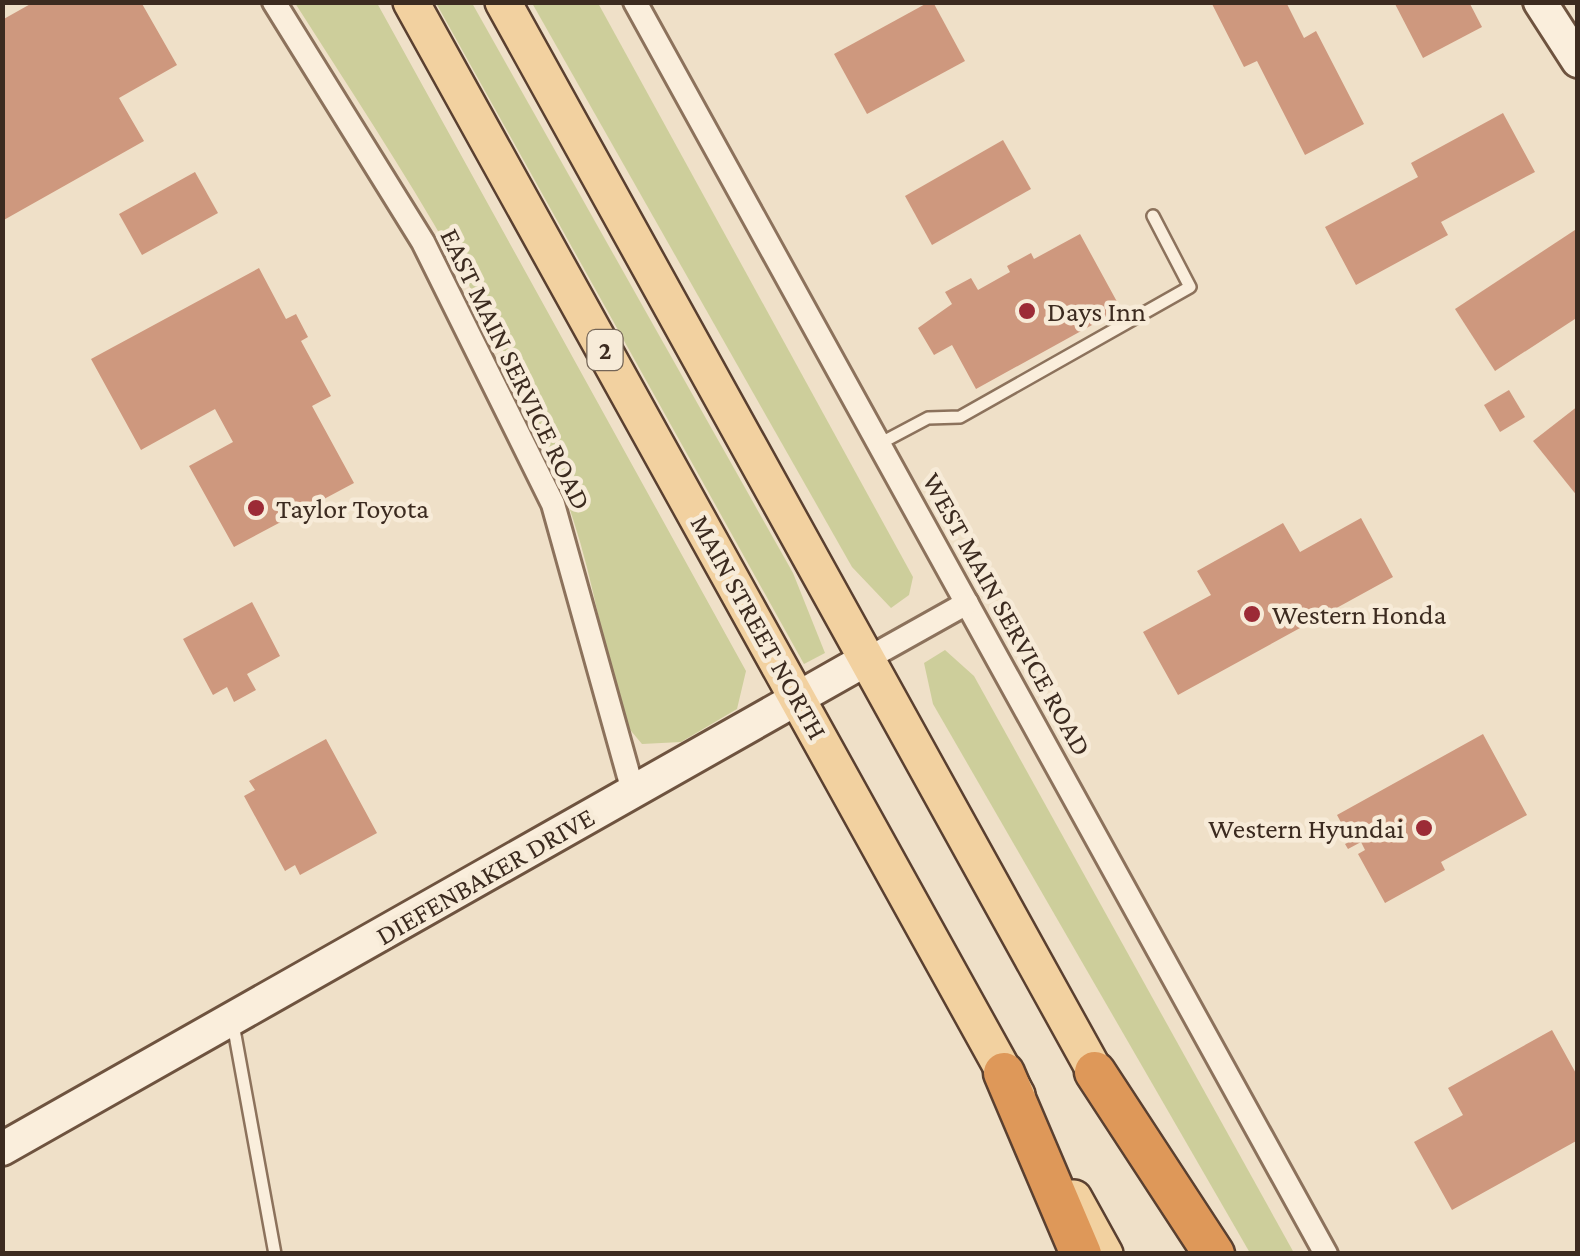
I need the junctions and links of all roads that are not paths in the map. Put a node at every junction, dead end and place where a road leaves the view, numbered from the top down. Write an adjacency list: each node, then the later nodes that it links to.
1 (274, 2): 12 (street, EAST MAIN SERVICE ROAD)
2 (411, 2): 11 (main road, MAIN STREET NORTH / 2)
3 (503, 2): 10 (main road)
4 (636, 2): 8 (street, WEST MAIN SERVICE ROAD)
5 (1540, 2): 6 (street)
6 (1576, 55)
7 (1153, 216): 8 (lane)
8 (879, 444): 9 (street, WEST MAIN SERVICE ROAD)
9 (967, 603): 10 (street, DIEFENBAKER DRIVE); 22 (street, WEST MAIN SERVICE ROAD)
10 (867, 660): 11 (street, DIEFENBAKER DRIVE); 15 (main road)
11 (799, 698): 12 (street, DIEFENBAKER DRIVE); 14 (main road, MAIN STREET NORTH / 2)
12 (633, 791): 13 (street, DIEFENBAKER DRIVE)
13 (232, 1020): 16 (street, DIEFENBAKER DRIVE); 17 (lane)
14 (1004, 1072): 18 (highway); 19 (main road, MAIN STREET NORTH / 2)
15 (1096, 1072): 20 (main road); 21 (highway)
16 (2, 1149)
17 (275, 1254)
18 (1082, 1254)
19 (1105, 1254)
20 (1196, 1254)
21 (1214, 1254)
22 (1326, 1254)

